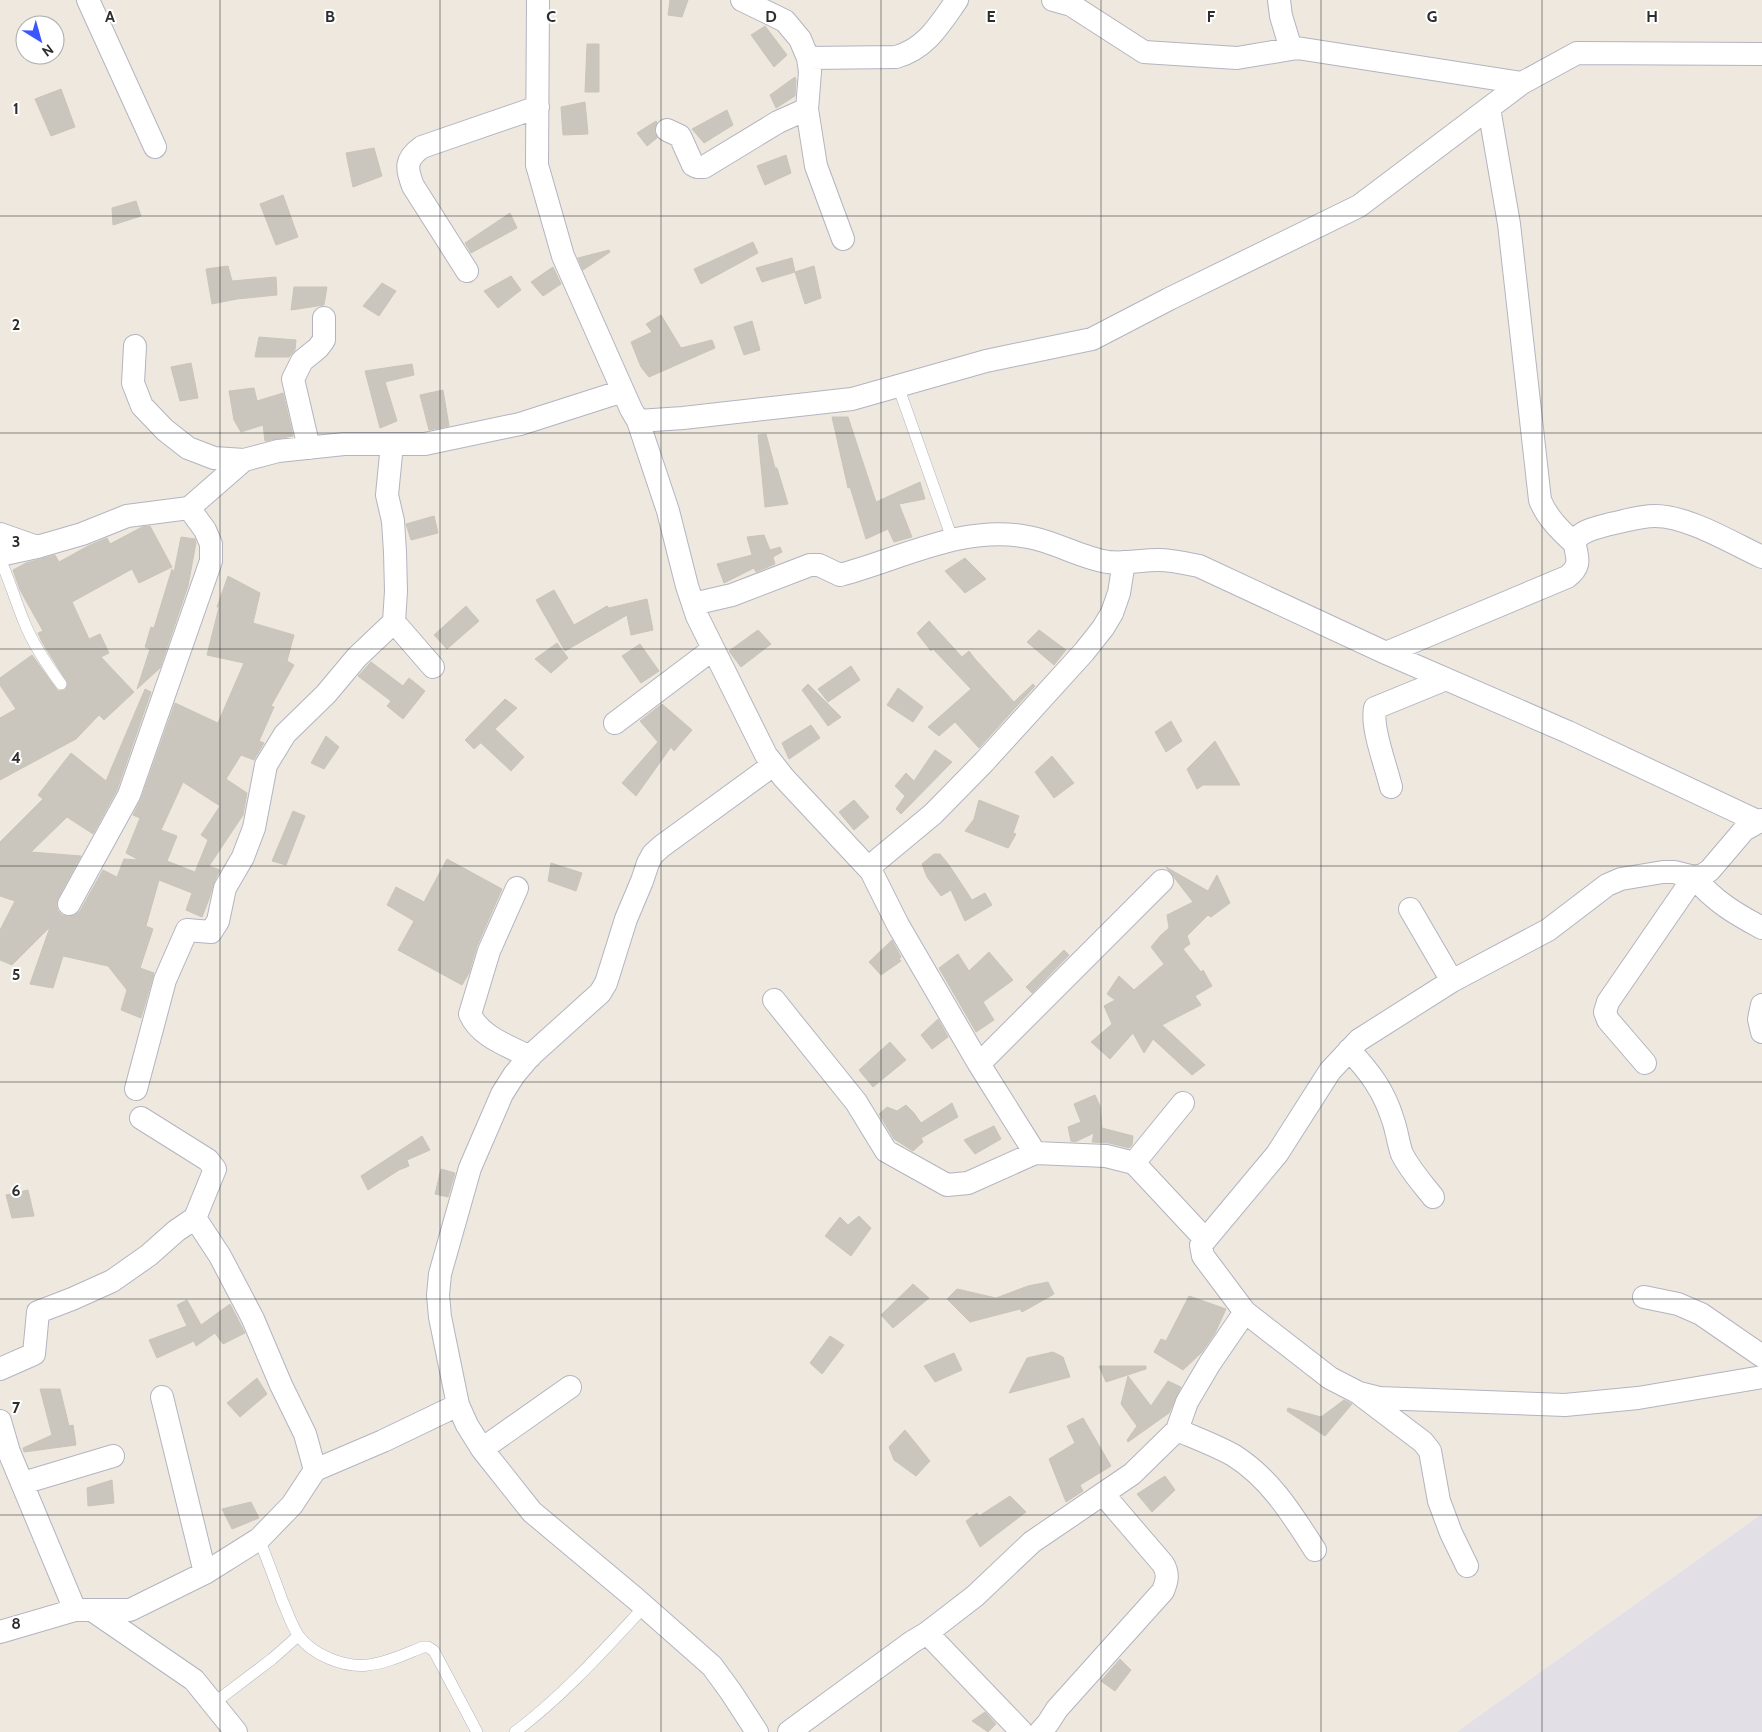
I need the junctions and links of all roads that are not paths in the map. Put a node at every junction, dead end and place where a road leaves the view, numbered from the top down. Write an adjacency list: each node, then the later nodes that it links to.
1 (88, 0): 15 (street)
2 (538, 0): 11 (street)
3 (742, 0): 9 (street)
4 (957, 0): 9 (street)
5 (1053, 0): 7 (street)
6 (1279, 0): 7 (street)
7 (1290, 49): 10 (street)
8 (1762, 54): 10 (street)
9 (808, 58): 13 (street)
10 (1522, 83): 12 (street)
11 (538, 107): 17 (street); 21 (street)
12 (1489, 108): 20 (street); 29 (street)
13 (807, 109): 14 (street); 16 (street)
14 (668, 130)
15 (155, 147)
16 (843, 239)
17 (467, 271)
18 (324, 318): 24 (street)
19 (135, 346): 25 (street)
20 (898, 386): 22 (street); 28 (lane)
21 (623, 391): 22 (street); 23 (street)
22 (638, 421): 35 (street)
23 (392, 444): 24 (street); 36 (street)
24 (309, 448): 25 (street)
25 (244, 460): 26 (street)
26 (188, 508): 30 (street); 50 (street)
27 (0, 534): 30 (street)
28 (953, 541): 34 (street); 35 (street)
29 (1575, 544): 32 (street); 38 (street)
30 (37, 547): 31 (street)
31 (0, 555)
32 (1762, 557)
33 (0, 560): 41 (lane)
34 (1124, 562): 38 (street); 46 (street)
35 (693, 604): 37 (street)
36 (394, 622): 39 (street); 61 (street)
37 (713, 649): 42 (street); 43 (street)
38 (1386, 653): 40 (street)
39 (434, 667)
40 (1446, 679): 44 (street); 45 (street)
41 (61, 684)
42 (615, 724)
43 (772, 765): 46 (street); 58 (street)
44 (1391, 786)
45 (1760, 821): 47 (street)
46 (870, 871): 60 (street)
47 (1694, 877): 52 (street); 53 (street); 59 (street)
48 (1162, 881): 60 (street)
49 (517, 888): 58 (street)
50 (69, 904)
51 (1410, 909): 53 (street)
52 (1762, 928)
53 (1452, 981): 57 (street)
54 (774, 1000): 64 (street)
55 (1762, 1006): 56 (street)
56 (1762, 1032)
57 (1349, 1050): 66 (street); 68 (street)
58 (530, 1057): 77 (street)
59 (1645, 1063)
60 (979, 1064): 64 (street)
61 (136, 1089)
62 (1183, 1103): 65 (street)
63 (141, 1118): 67 (street)
64 (1035, 1153): 65 (street)
65 (1134, 1163): 68 (street)
66 (1434, 1197)
67 (195, 1218): 72 (street); 82 (street)
68 (1204, 1239): 70 (street)
69 (1644, 1297): 71 (street)
70 (1244, 1312): 75 (street); 79 (street)
71 (1762, 1356)
72 (0, 1369)
73 (1762, 1377): 75 (street)
74 (570, 1387): 80 (street)
75 (1359, 1393): 87 (street)
76 (162, 1396): 88 (street)
77 (458, 1405): 80 (street); 82 (street)
78 (0, 1422): 83 (street)
79 (1177, 1430): 84 (street); 86 (street)
80 (482, 1450): 89 (street)
81 (113, 1456): 83 (street)
82 (315, 1470): 85 (street)
83 (23, 1483): 90 (street)
84 (1103, 1494): 92 (street); 101 (street)
85 (259, 1539): 88 (street); 93 (lane)
86 (1315, 1550)
87 (1467, 1566)
88 (205, 1573): 90 (street)
89 (644, 1607): 97 (lane); 98 (street)
90 (83, 1610): 91 (street); 94 (street)
91 (0, 1632)
92 (927, 1633): 99 (street); 100 (street)
93 (298, 1636): 94 (lane); 96 (lane)
94 (214, 1703): 95 (street)
95 (236, 1732)
96 (477, 1732)
97 (515, 1732)
98 (757, 1732)
99 (789, 1732)
100 (1022, 1732)
101 (1040, 1732)

